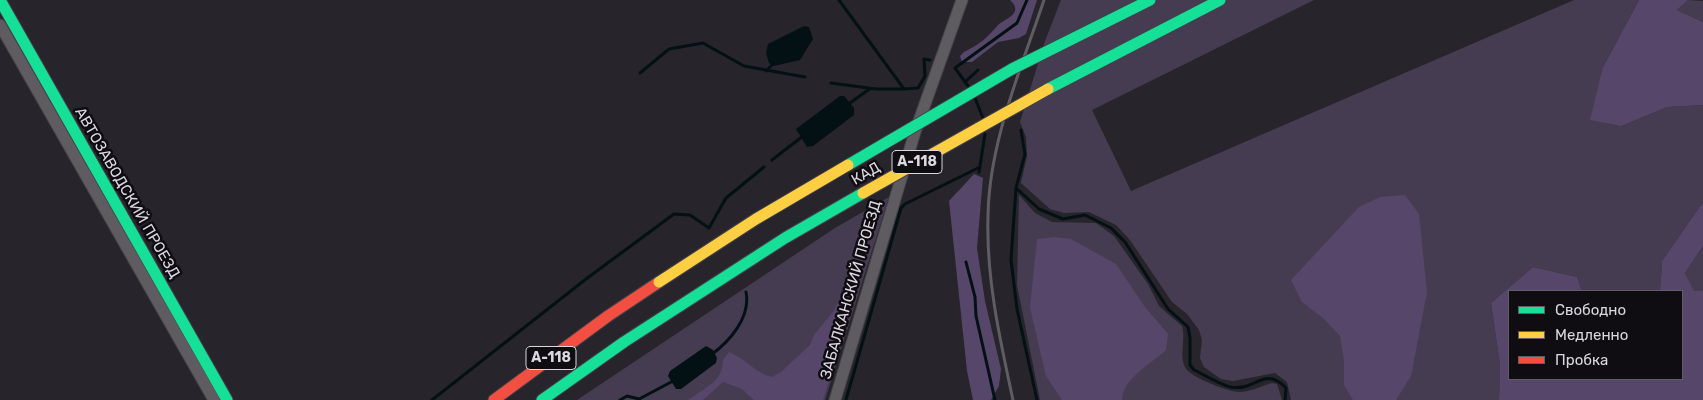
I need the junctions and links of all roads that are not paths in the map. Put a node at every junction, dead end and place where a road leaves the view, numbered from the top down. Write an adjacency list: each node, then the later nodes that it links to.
1 (0, 0): 7 (main road, АВТОЗАВОДСКИЙ ПРОЕЗД)
2 (962, 0): 10 (street, ЗАБАЛКАНСКИЙ ПРОЕЗД)
3 (1150, 0): 8 (main road, КАД / А-118, bridge)
4 (1220, 0): 9 (main road, КАД / А-118, bridge)
5 (0, 25): 6 (street, АВТОЗАВОДСКИЙ ПРОЕЗД)
6 (214, 400)
7 (227, 400)
8 (494, 400)
9 (542, 400)
10 (835, 400)

